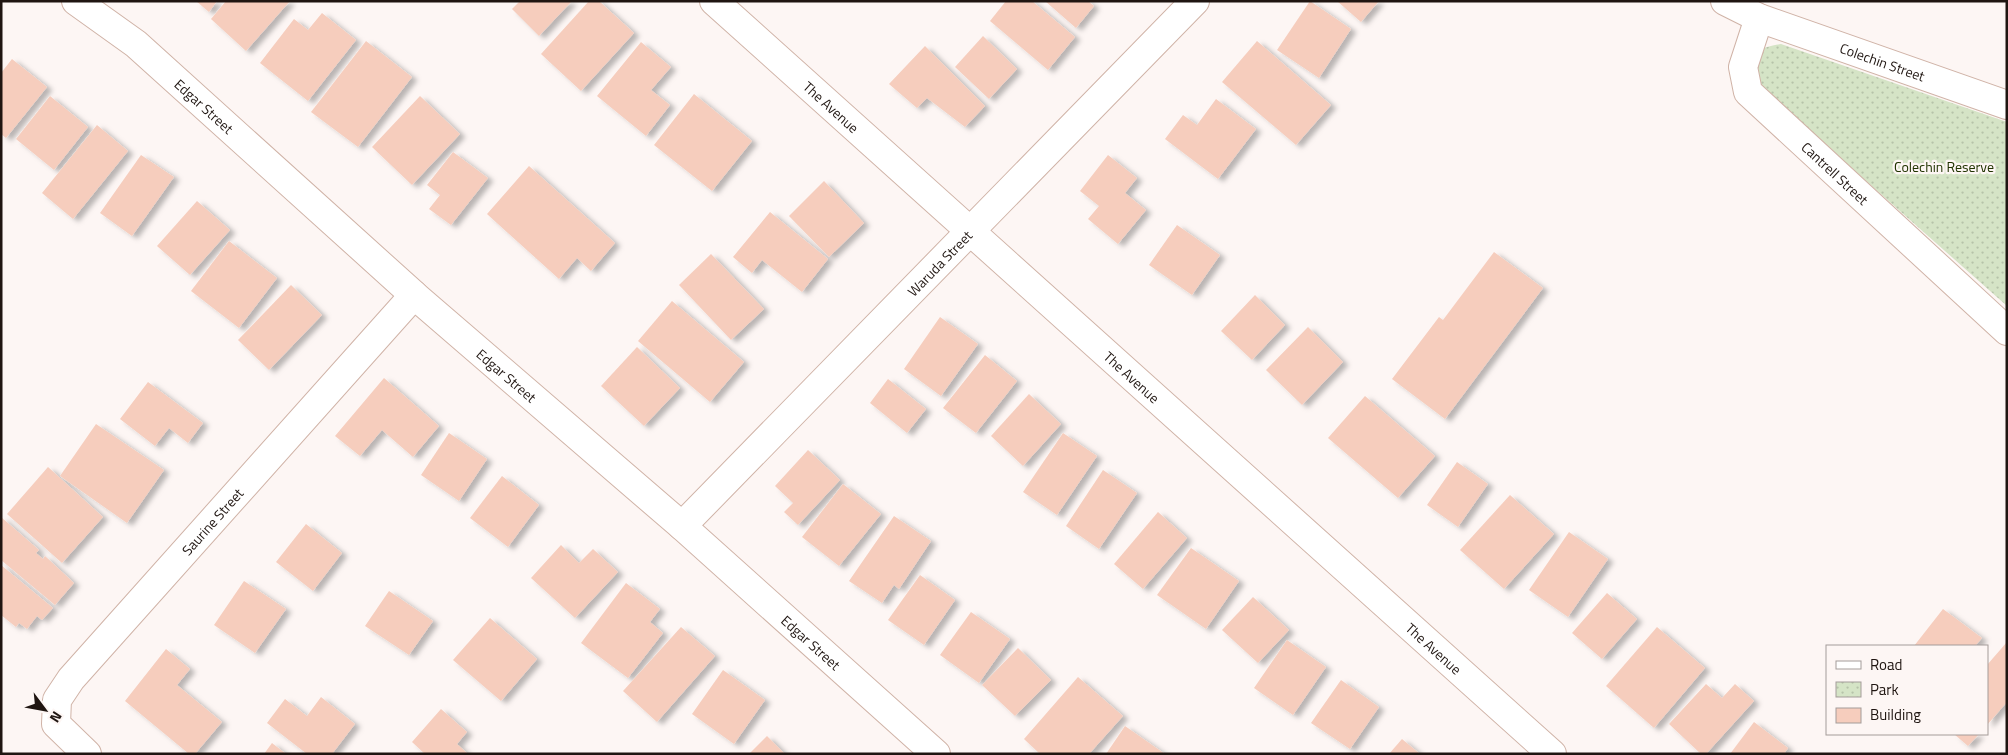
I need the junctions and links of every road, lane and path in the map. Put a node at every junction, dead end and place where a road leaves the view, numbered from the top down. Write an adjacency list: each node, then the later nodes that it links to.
1 (76, 1): 8 (street, Edgar Street)
2 (714, 1): 7 (street, The Avenue)
3 (1195, 1): 7 (street, Waruda Street)
4 (1725, 1): 5 (street)
5 (1759, 18): 6 (street, Colechin Street); 9 (street, Cantrell Street)
6 (2007, 105)
7 (969, 231): 10 (street, Waruda Street); 13 (street, The Avenue)
8 (414, 295): 10 (street, Edgar Street); 11 (street, Saurine Street)
9 (2007, 331)
10 (682, 526): 12 (street, Edgar Street)
11 (87, 754)
12 (936, 754)
13 (1552, 754)

